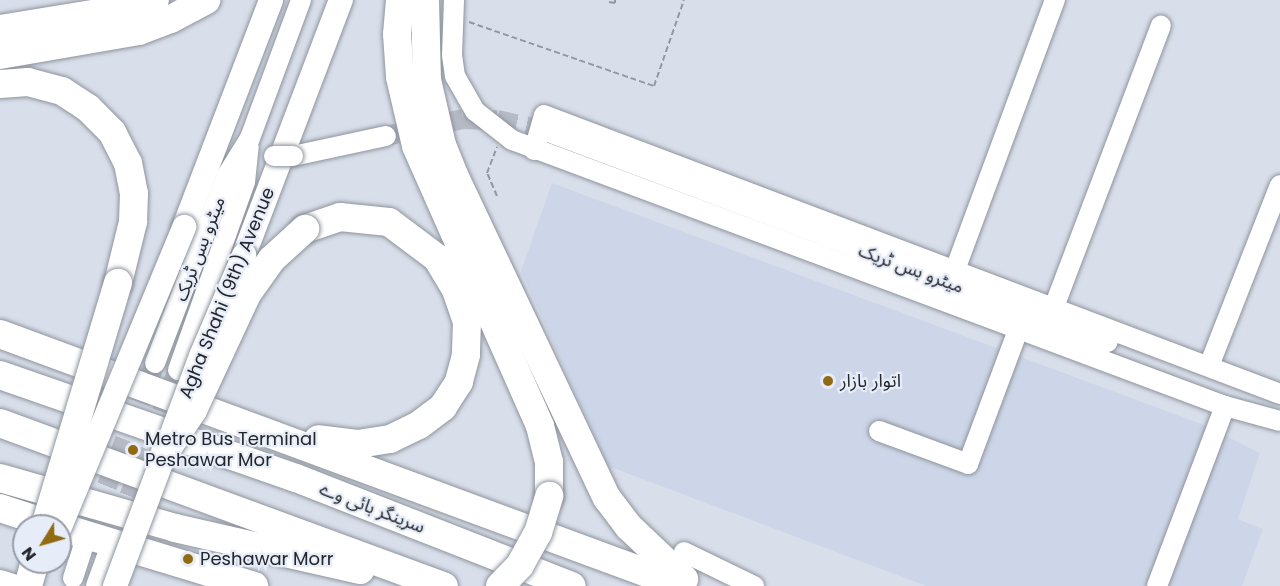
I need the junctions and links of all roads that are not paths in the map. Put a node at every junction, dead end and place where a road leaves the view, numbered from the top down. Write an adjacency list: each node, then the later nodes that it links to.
1 (155, 0): 11 (highway)
2 (206, 0): 12 (highway)
3 (271, 0): 38 (main road, bridge)
4 (301, 0): 16 (street, میٹرو بس ٹریک)
5 (341, 0): 33 (main road, Agha Shahi (9th) Avenue, bridge)
6 (400, 0): 50 (highway, bridge)
7 (424, 0): 53 (highway)
8 (1055, 0): 19 (street)
9 (453, 8): 17 (street)
10 (1161, 26): 20 (street)
11 (0, 29)
12 (0, 55)
13 (0, 84): 37 (highway, bridge)
14 (543, 130): 27 (street, میٹرو بس ٹریک)
15 (386, 136): 16 (street)
16 (250, 138): 23 (street, میٹرو بس ٹریک); 25 (street, میٹرو بس ٹریک)
17 (534, 150): 19 (street); 21 (street)
18 (1280, 185): 24 (street)
19 (955, 270): 20 (street)
20 (1054, 307): 24 (street)
21 (1018, 330): 28 (street); 32 (street)
22 (0, 334): 31 (highway)
23 (155, 363)
24 (1209, 366): 27 (street)
25 (178, 370)
26 (0, 375): 51 (highway, سرینگر ہائی وے)
27 (1272, 401): 28 (street); 29 (street)
28 (1225, 406): 55 (street)
29 (1280, 421)
30 (0, 423): 49 (highway)
31 (263, 429): 33 (highway, bridge); 52 (highway)
32 (879, 431)
33 (165, 452): 47 (main road, Agha Shahi (9th) Avenue, bridge)
34 (0, 478): 49 (highway)
35 (0, 508): 36 (highway)
36 (18, 514)
37 (49, 514)
38 (65, 514)
39 (72, 531): 48 (highway)
40 (85, 542): 43 (street)
41 (684, 552): 54 (street)
42 (108, 553): 46 (street)
43 (73, 578)
44 (0, 582): 45 (main road)
45 (12, 586)
46 (96, 586)
47 (115, 586)
48 (254, 586)
49 (442, 586)
50 (500, 586)
51 (572, 586)
52 (682, 586)
53 (692, 586)
54 (754, 586)
55 (1157, 586)

